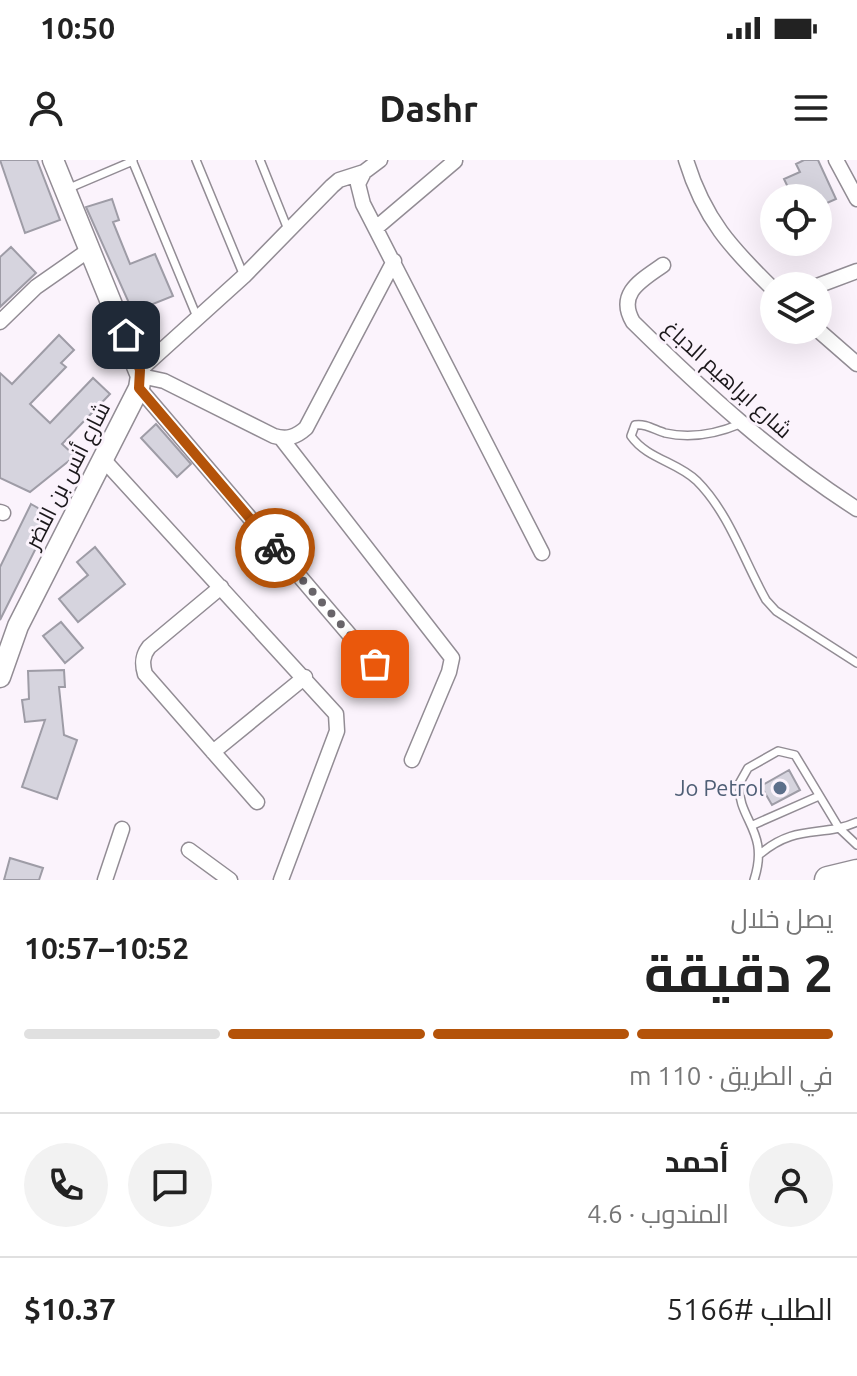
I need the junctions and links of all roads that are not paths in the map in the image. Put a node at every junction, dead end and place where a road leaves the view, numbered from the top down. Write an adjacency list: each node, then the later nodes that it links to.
1 (53, 160): 10 (street)
2 (133, 160): 10 (lane); 21 (lane)
3 (196, 160): 19 (lane)
4 (260, 160): 13 (lane)
5 (380, 160): 9 (street)
6 (686, 160): 18 (street)
7 (836, 160): 11 (street)
8 (455, 161): 12 (street)
9 (364, 172): 12 (street); 13 (street)
10 (65, 190): 14 (street)
11 (857, 199)
12 (376, 228): 15 (street)
13 (289, 232): 19 (street)
14 (89, 250): 22 (street); 25 (street)
15 (394, 261): 27 (street); 30 (street)
16 (663, 265): 26 (street, شارع ابراهيم الدباغ)
17 (857, 271): 20 (street)
18 (760, 275)
19 (244, 276): 21 (street)
20 (832, 280)
21 (198, 318): 25 (street)
22 (0, 322)
23 (832, 342): 24 (street)
24 (857, 364)
25 (140, 378): 27 (street); 28 (street, شارع أنس بن النضر); 35 (street)
26 (740, 424): 29 (street, شارع ابراهيم الدباغ); 33 (lane)
27 (281, 438): 37 (street)
28 (102, 458): 31 (street); 32 (street, شارع أنس بن النضر)
29 (857, 509)
30 (542, 553)
31 (221, 587): 34 (street); 36 (street)
32 (2, 663)
33 (857, 663)
34 (305, 677): 36 (street); 50 (street)
35 (394, 687)
36 (213, 752): 39 (street)
37 (412, 760)
38 (819, 796): 41 (lane); 41 (lane); 42 (lane)
39 (257, 802)
40 (857, 822): 42 (lane)
41 (753, 825): 46 (lane)
42 (839, 828): 44 (lane); 46 (lane)
43 (122, 829): 48 (street)
44 (857, 845)
45 (189, 850): 49 (street)
46 (760, 854): 51 (lane)
47 (857, 873): 52 (highway)
48 (105, 880)
49 (230, 880)
50 (281, 880)
51 (754, 880)
52 (828, 880)

